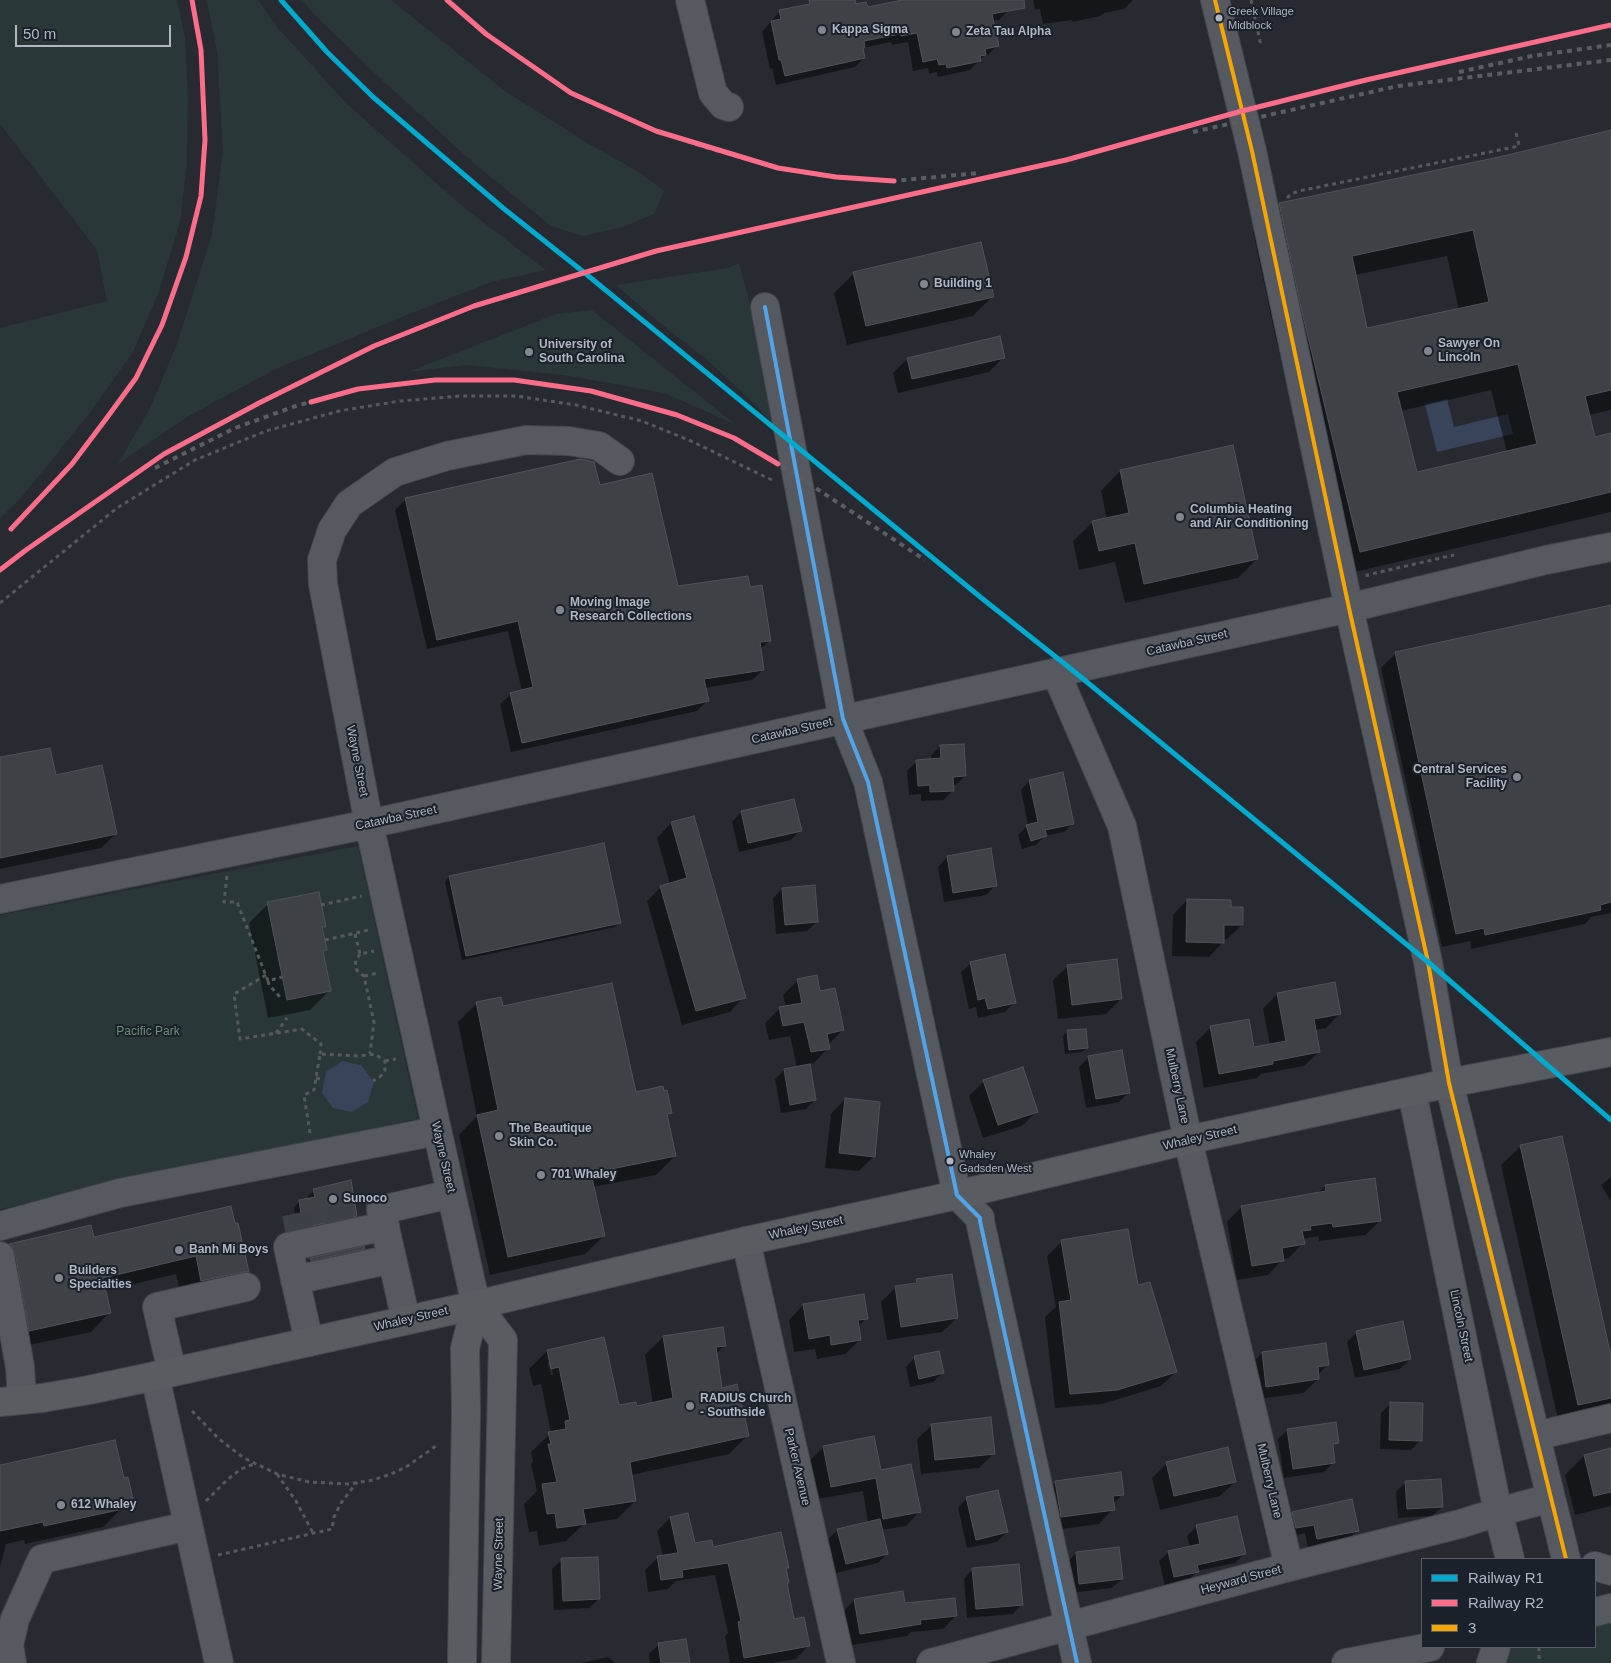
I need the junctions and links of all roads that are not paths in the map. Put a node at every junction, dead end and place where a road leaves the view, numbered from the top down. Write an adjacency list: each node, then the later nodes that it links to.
1 (690, 0): 3 (street)
2 (1215, 0): 7 (street)
3 (730, 107)
4 (765, 307): 9 (street)
5 (620, 461): 10 (street, Wayne Street)
6 (1611, 547): 7 (street, Catawba Street)
7 (1349, 608): 8 (street, Catawba Street); 13 (street)
8 (1056, 672): 9 (street, Catawba Street); 16 (street, Mulberry Lane)
9 (844, 720): 10 (street, Catawba Street); 18 (street)
10 (369, 824): 11 (street, Catawba Street); 15 (street, Wayne Street)
11 (0, 898)
12 (1611, 1052): 13 (main road, Whaley Street)
13 (1449, 1083): 14 (main road, Whaley Street); 32 (street)
14 (1412, 1092): 16 (main road, Whaley Street); 34 (street, Lincoln Street)
15 (437, 1132): 17 (street, Wayne Street); 19 (street)
16 (1188, 1140): 18 (main road, Whaley Street); 39 (street, Mulberry Lane)
17 (451, 1194): 20 (street); 26 (street, Wayne Street)
18 (958, 1195): 21 (main road, Whaley Street); 43 (street)
19 (0, 1226)
20 (385, 1226): 23 (street); 24 (street)
21 (746, 1241): 26 (main road, Whaley Street); 50 (street, Parker Avenue)
22 (0, 1256): 30 (street)
23 (392, 1259): 24 (street); 27 (street)
24 (295, 1280): 28 (street)
25 (246, 1287): 29 (street)
26 (476, 1305): 27 (main road, Whaley Street); 48 (main road, Wayne Street); 49 (main road, Wayne Street)
27 (406, 1320): 28 (main road, Whaley Street)
28 (309, 1342): 29 (main road, Whaley Street)
29 (164, 1374): 30 (main road, Whaley Street); 35 (street)
30 (11, 1401)
31 (1611, 1418): 32 (street)
32 (1536, 1436): 33 (street)
33 (1551, 1498): 34 (street, Heyward Street); 36 (street)
34 (1498, 1512): 37 (street, Lincoln Street); 39 (street, Heyward Street)
35 (195, 1517): 46 (street); 47 (street)
36 (1570, 1556)
37 (1510, 1558)
38 (1596, 1566): 40 (street)
39 (1289, 1567): 43 (street, Heyward Street)
40 (1611, 1571)
41 (1611, 1608): 42 (street)
42 (1596, 1612)
43 (1069, 1626): 51 (street, Heyward Street); 52 (street)
44 (1425, 1648): 53 (street)
45 (1496, 1648): 54 (street)
46 (12, 1663)
47 (219, 1663)
48 (462, 1663)
49 (496, 1663)
50 (841, 1663)
51 (931, 1663)
52 (1077, 1663)
53 (1346, 1663)
54 (1491, 1663)

